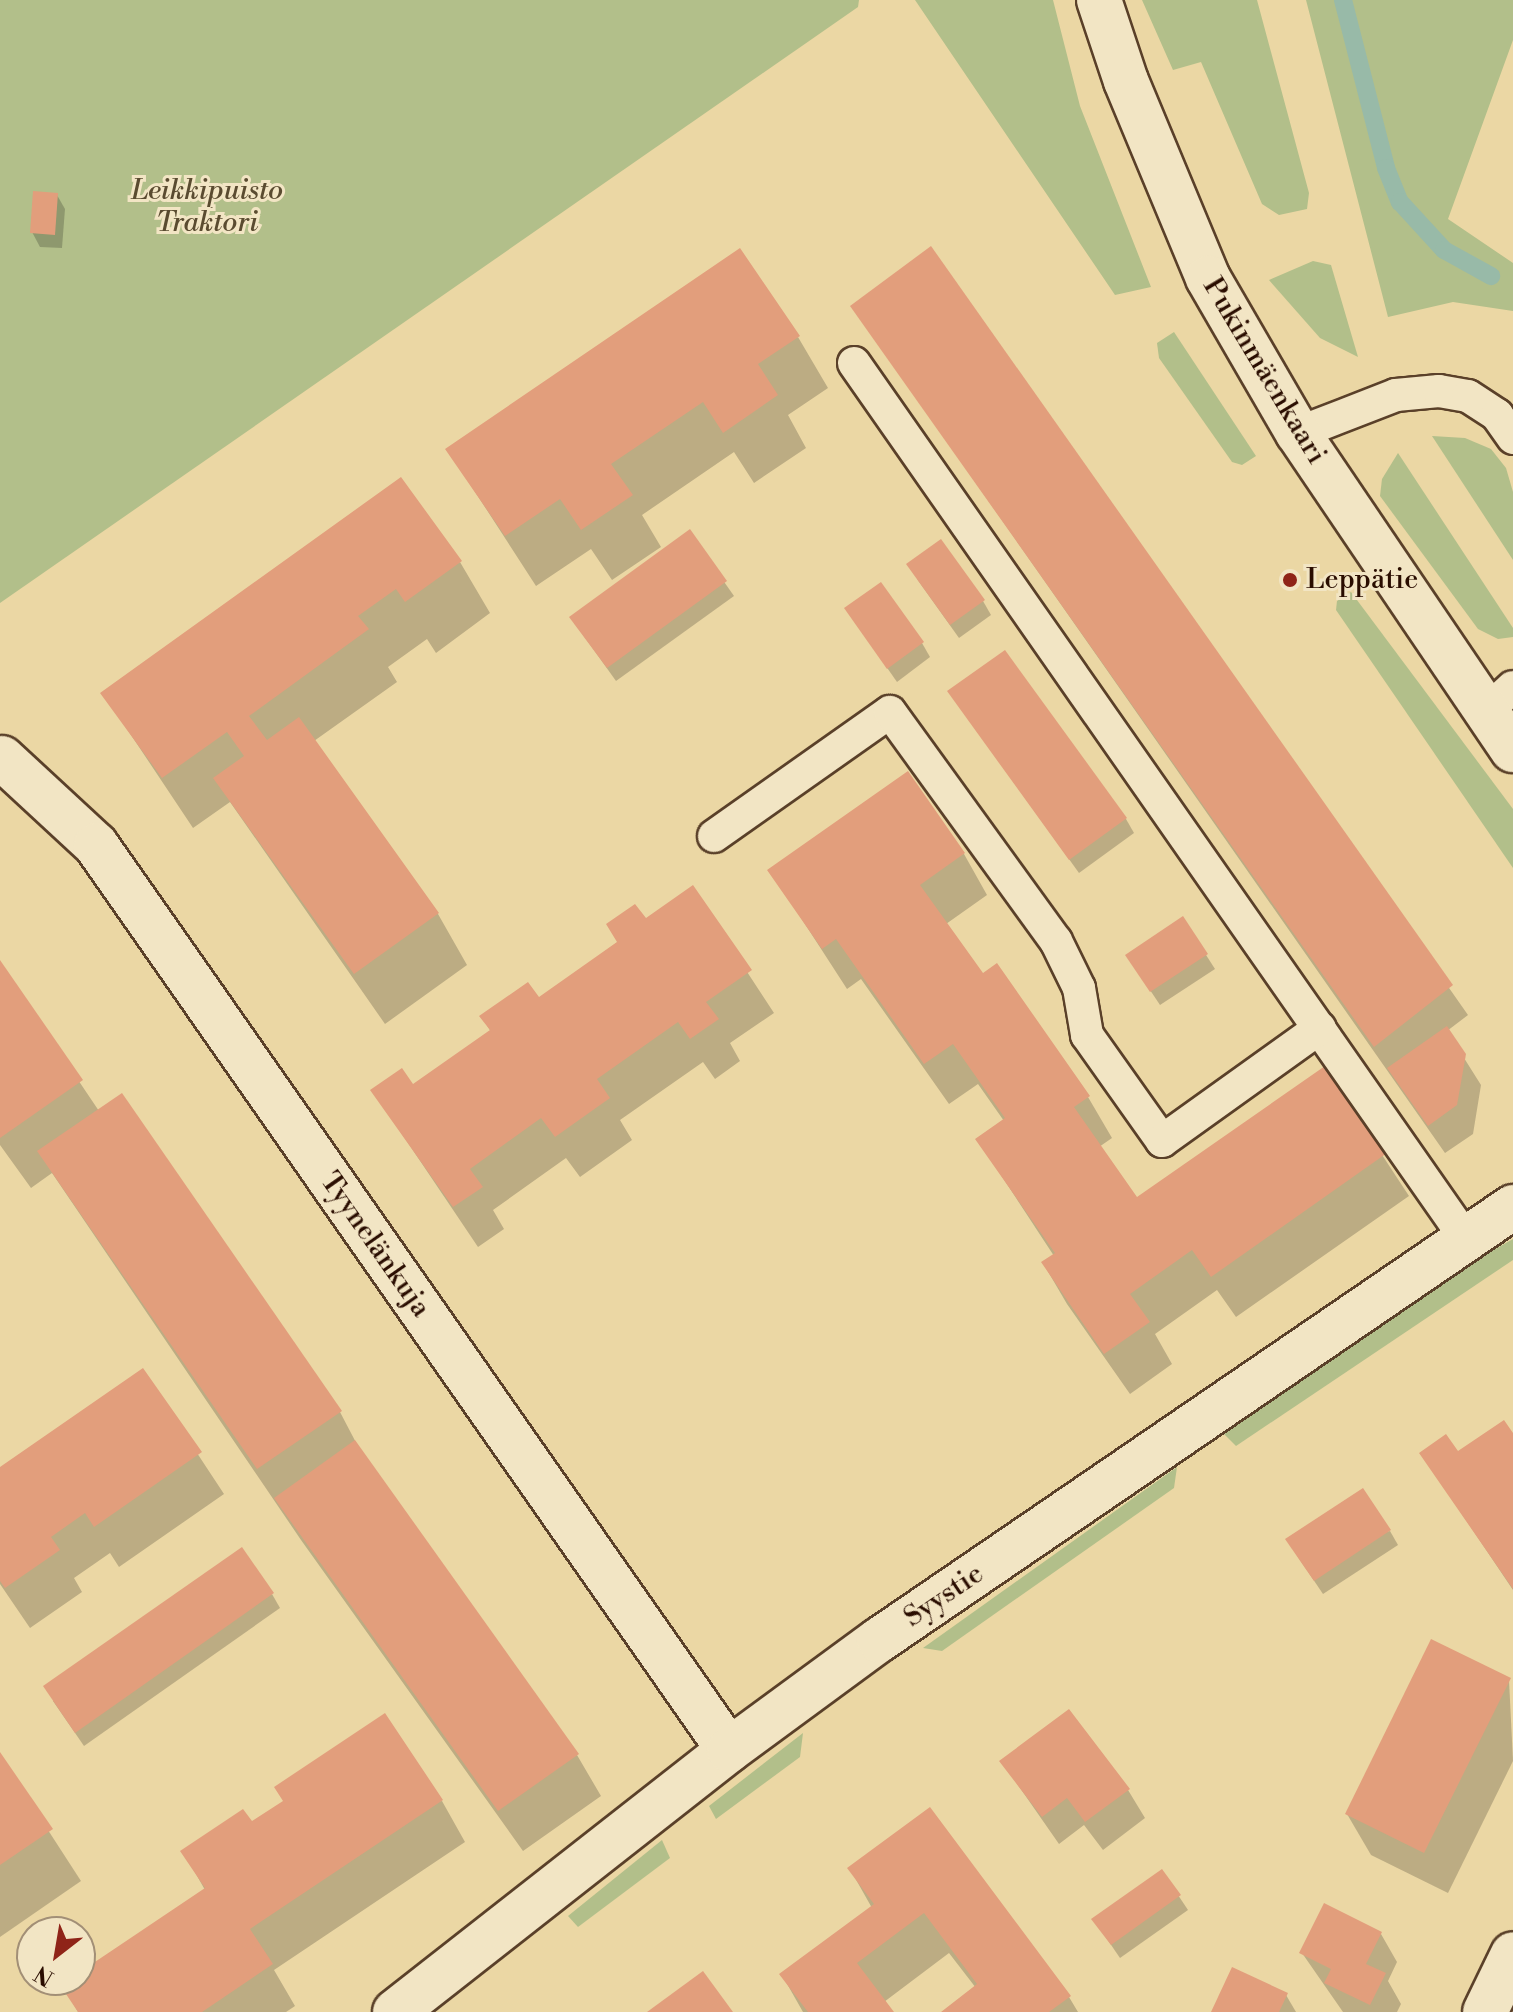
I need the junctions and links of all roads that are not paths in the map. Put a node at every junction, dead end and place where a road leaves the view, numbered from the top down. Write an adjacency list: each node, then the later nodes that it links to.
1 (1099, 0): 3 (street, Pukinmäenkaari)
2 (854, 363): 9 (lane)
3 (1298, 433): 4 (lane); 5 (street, Pukinmäenkaari)
4 (1513, 438)
5 (1504, 711): 6 (street, Pukinmäenkaari)
6 (1513, 750)
7 (1, 756): 12 (street, Tyynelänkuja)
8 (714, 836): 9 (lane)
9 (1320, 1028): 11 (lane)
10 (1513, 1207): 11 (street, Syystie)
11 (1466, 1239): 12 (street, Syystie)
12 (729, 1750): 14 (street, Syystie)
13 (1513, 1954): 15 (street)
14 (395, 2012)
15 (1485, 2012)

